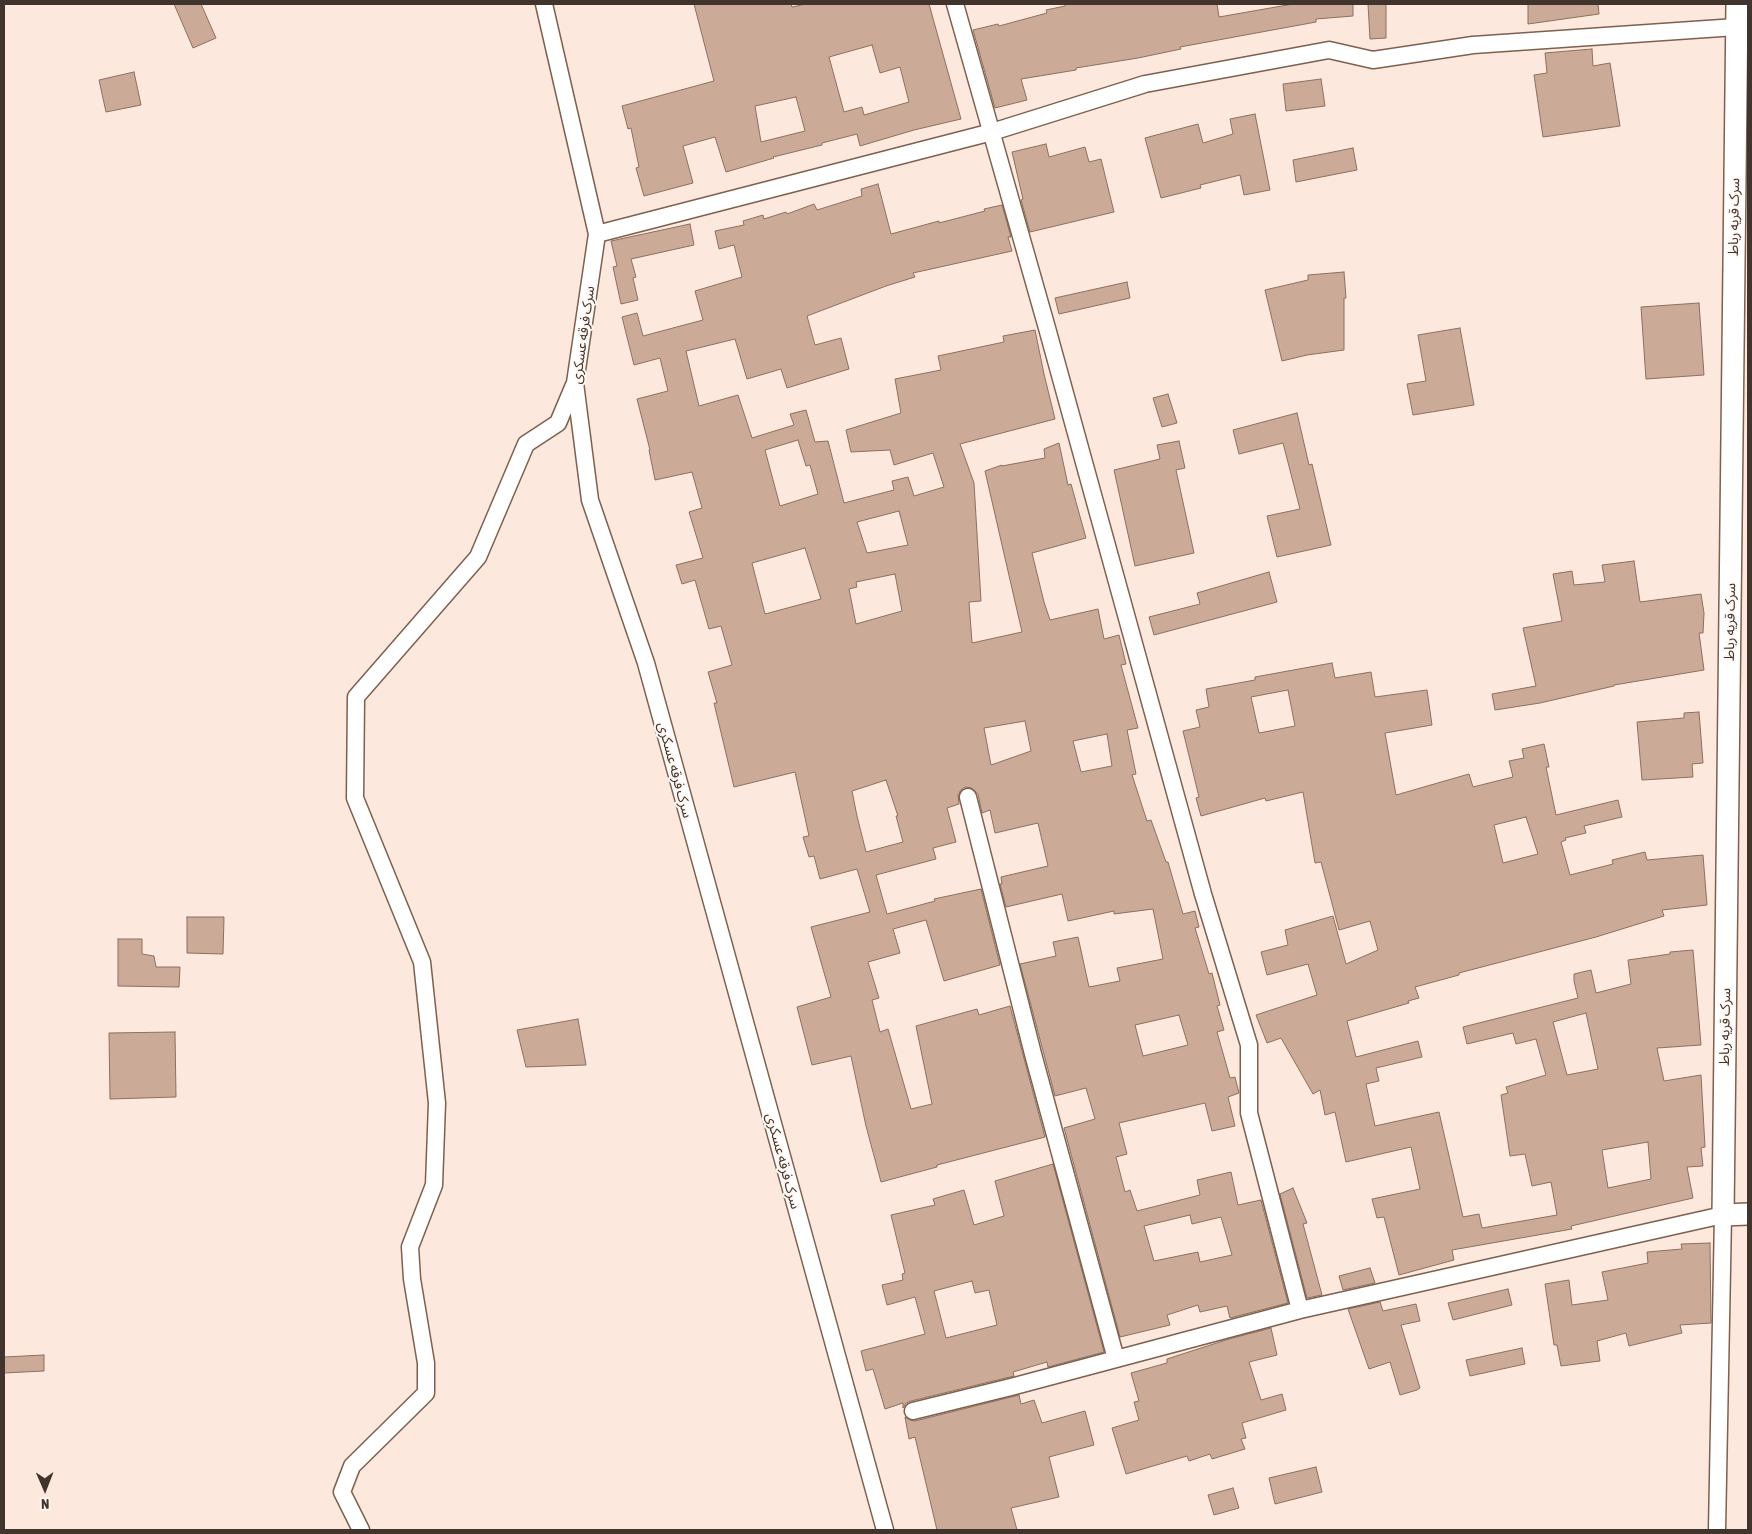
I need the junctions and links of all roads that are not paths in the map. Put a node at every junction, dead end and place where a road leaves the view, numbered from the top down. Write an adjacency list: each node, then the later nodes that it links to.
1 (544, 4): 6 (street, سرک فرقه عسکری)
2 (955, 4): 5 (street)
3 (1737, 4): 4 (street, سرک قریه رباط)
4 (1736, 27): 5 (street); 10 (street, سرک قریه رباط)
5 (992, 132): 6 (street); 11 (street)
6 (597, 234): 7 (street, سرک فرقه عسکری)
7 (575, 383): 14 (street); 15 (street, سرک فرقه عسکری)
8 (968, 797): 12 (street)
9 (1748, 1214): 10 (street)
10 (1723, 1215): 11 (street); 16 (street)
11 (1300, 1310): 12 (street)
12 (1116, 1359): 13 (street)
13 (913, 1411)
14 (361, 1530)
15 (885, 1530)
16 (1717, 1530)

